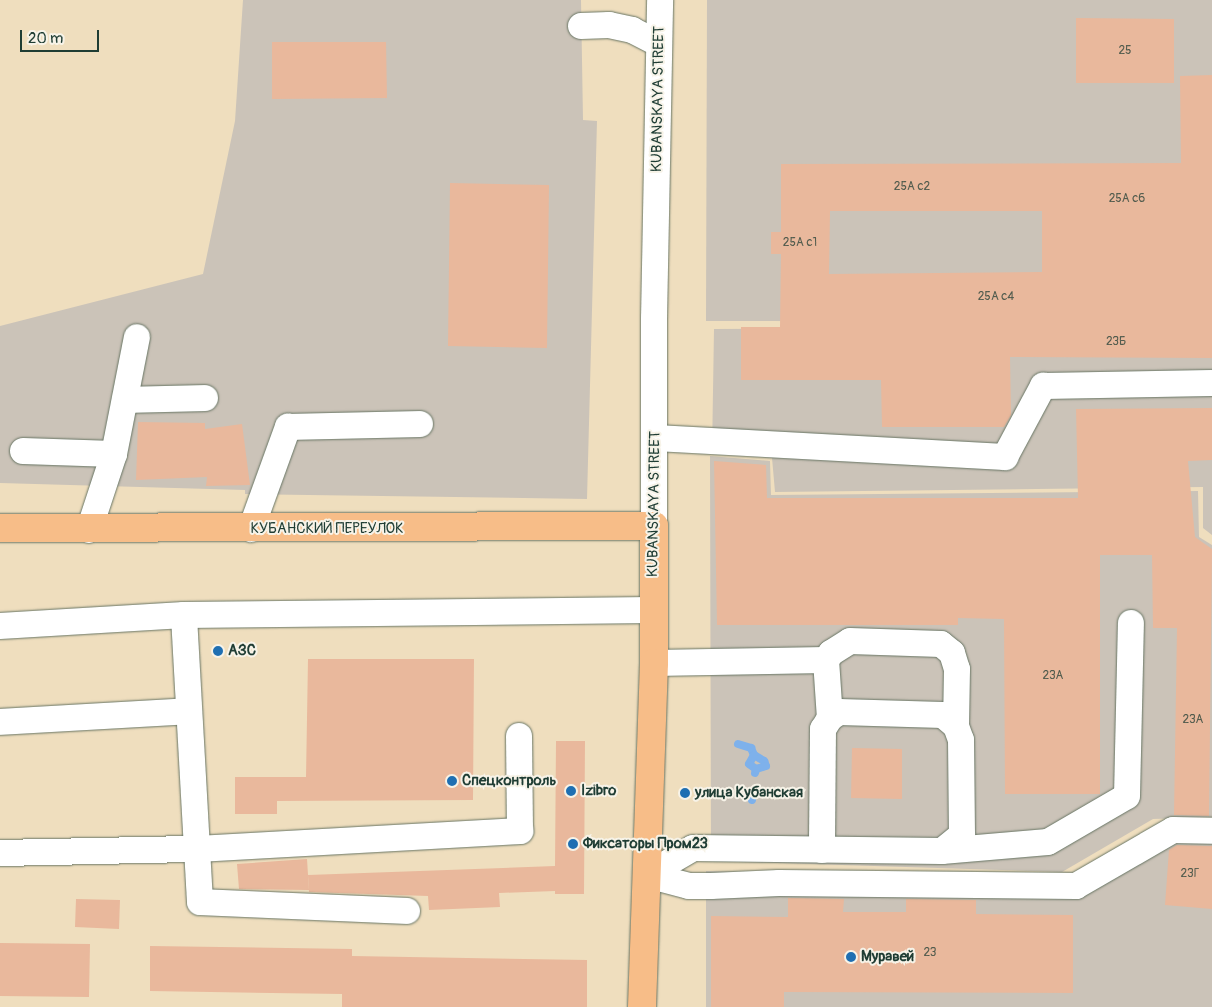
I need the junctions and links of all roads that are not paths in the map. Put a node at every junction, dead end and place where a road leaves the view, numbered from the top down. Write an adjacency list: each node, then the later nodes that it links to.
1 (660, 0): 3 (lane, KUBANSKAYA STREET)
2 (581, 26): 3 (lane)
3 (659, 44): 9 (lane, KUBANSKAYA STREET)
4 (137, 337): 7 (lane)
5 (1212, 383): 9 (lane)
6 (205, 398): 7 (lane)
7 (125, 400): 11 (lane)
8 (420, 424): 14 (lane)
9 (655, 438): 12 (lane, KUBANSKAYA STREET)
10 (23, 451): 11 (lane)
11 (114, 454): 15 (lane)
12 (654, 526): 14 (main road, КУБАНСКИЙ ПЕРЕУЛОК); 16 (main road, KUBANSKAYA STREET)
13 (0, 528): 15 (main road, КУБАНСКИЙ ПЕРЕУЛОК)
14 (252, 529): 15 (main road, КУБАНСКИЙ ПЕРЕУЛОК)
15 (89, 530)
16 (652, 610): 17 (lane); 21 (main road, KUBANSKAYA STREET)
17 (184, 615): 19 (lane); 22 (lane)
18 (1131, 622): 30 (lane)
19 (0, 626)
20 (826, 660): 21 (lane); 23 (lane); 25 (lane)
21 (654, 663): 32 (main road, KUBANSKAYA STREET)
22 (188, 711): 24 (lane); 28 (lane)
23 (830, 718): 25 (lane); 29 (lane)
24 (0, 722)
25 (956, 726): 30 (lane)
26 (519, 736): 28 (lane)
27 (1212, 831): 32 (lane)
28 (196, 849): 31 (lane); 33 (lane)
29 (822, 850): 30 (lane); 32 (lane)
30 (942, 851)
31 (0, 853)
32 (647, 875): 34 (main road, KUBANSKAYA STREET)
33 (407, 911)
34 (642, 1007)

